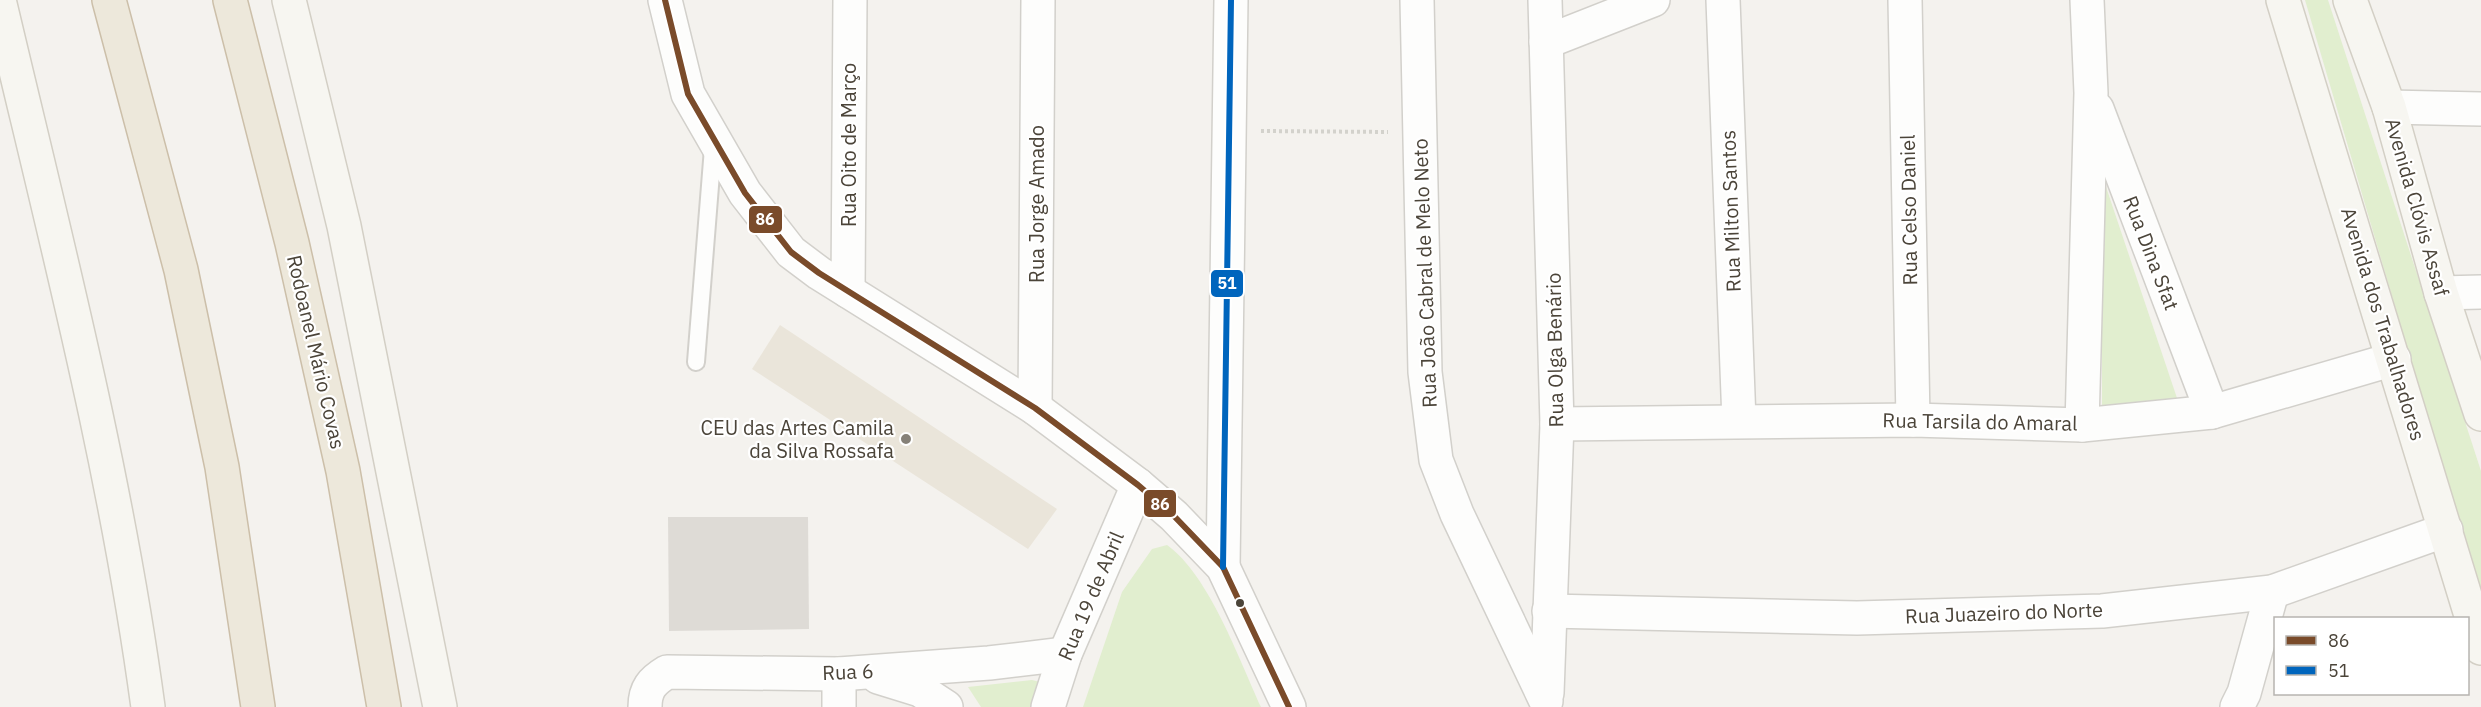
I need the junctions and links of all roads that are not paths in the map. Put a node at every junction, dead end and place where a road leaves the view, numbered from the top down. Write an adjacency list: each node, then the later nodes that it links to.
1 (109, 0): 45 (highway)
2 (230, 0): 46 (highway, Rodoanel Mário Covas)
3 (289, 0): 47 (main road)
4 (664, 0): 21 (street)
5 (850, 0): 22 (street, Rua Oito de Março)
6 (1038, 0): 27 (street, Rua Jorge Amado)
7 (1231, 0): 36 (street)
8 (1417, 0): 43 (street, Rua João Cabral de Melo Neto)
9 (1545, 0): 17 (street, Rua Olga Benário)
10 (1653, 0): 17 (street)
11 (1723, 0): 31 (street, Rua Milton Santos)
12 (1905, 0): 30 (street, Rua Celso Daniel)
13 (2087, 0): 18 (street, Rua Dina Sfat)
14 (2283, 0): 25 (main road, Avenida dos Trabalhadores)
15 (2350, 0): 19 (main road, Avenida Clóvis Assaf)
16 (0, 4): 44 (main road)
17 (1546, 42): 32 (street, Rua Olga Benário)
18 (2091, 93): 28 (street, Rua Dina Sfat); 33 (street, Rua Dina Sfat)
19 (2389, 107): 20 (street); 24 (main road, Avenida Clóvis Assaf)
20 (2481, 109)
21 (714, 139): 22 (street); 26 (lane)
22 (848, 291): 27 (street)
23 (2481, 292): 24 (street)
24 (2441, 293): 29 (main road, Avenida Clóvis Assaf)
25 (2394, 359): 28 (street, Rua Tarsila do Amaral); 35 (main road, Avenida dos Trabalhadores)
26 (696, 362)
27 (1035, 408): 34 (street)
28 (2212, 412): 33 (street, Rua Tarsila do Amaral)
29 (2481, 414)
30 (1913, 420): 31 (street, Rua Tarsila do Amaral); 33 (street, Rua Tarsila do Amaral)
31 (1739, 422): 32 (street, Rua Tarsila do Amaral)
32 (1557, 424): 38 (street, Rua Olga Benário)
33 (2082, 425)
34 (1138, 485): 36 (street); 40 (street, Rua 19 de Abril)
35 (2446, 530): 37 (street, Rua Juazeiro do Norte); 39 (main road, Avenida dos Trabalhadores)
36 (1223, 567): 51 (street)
37 (2272, 592): 38 (street, Rua Juazeiro do Norte); 52 (street)
38 (1549, 611): 43 (street, Rua Olga Benário)
39 (2481, 648)
40 (1065, 654): 41 (street, Rua 6); 50 (street, Rua 19 de Abril)
41 (852, 673): 42 (street, Rua 6); 48 (street); 49 (street)
42 (645, 703)
43 (1546, 704)
44 (148, 707)
45 (258, 707)
46 (384, 707)
47 (440, 707)
48 (839, 707)
49 (946, 707)
50 (1048, 707)
51 (1289, 707)
52 (2237, 707)

